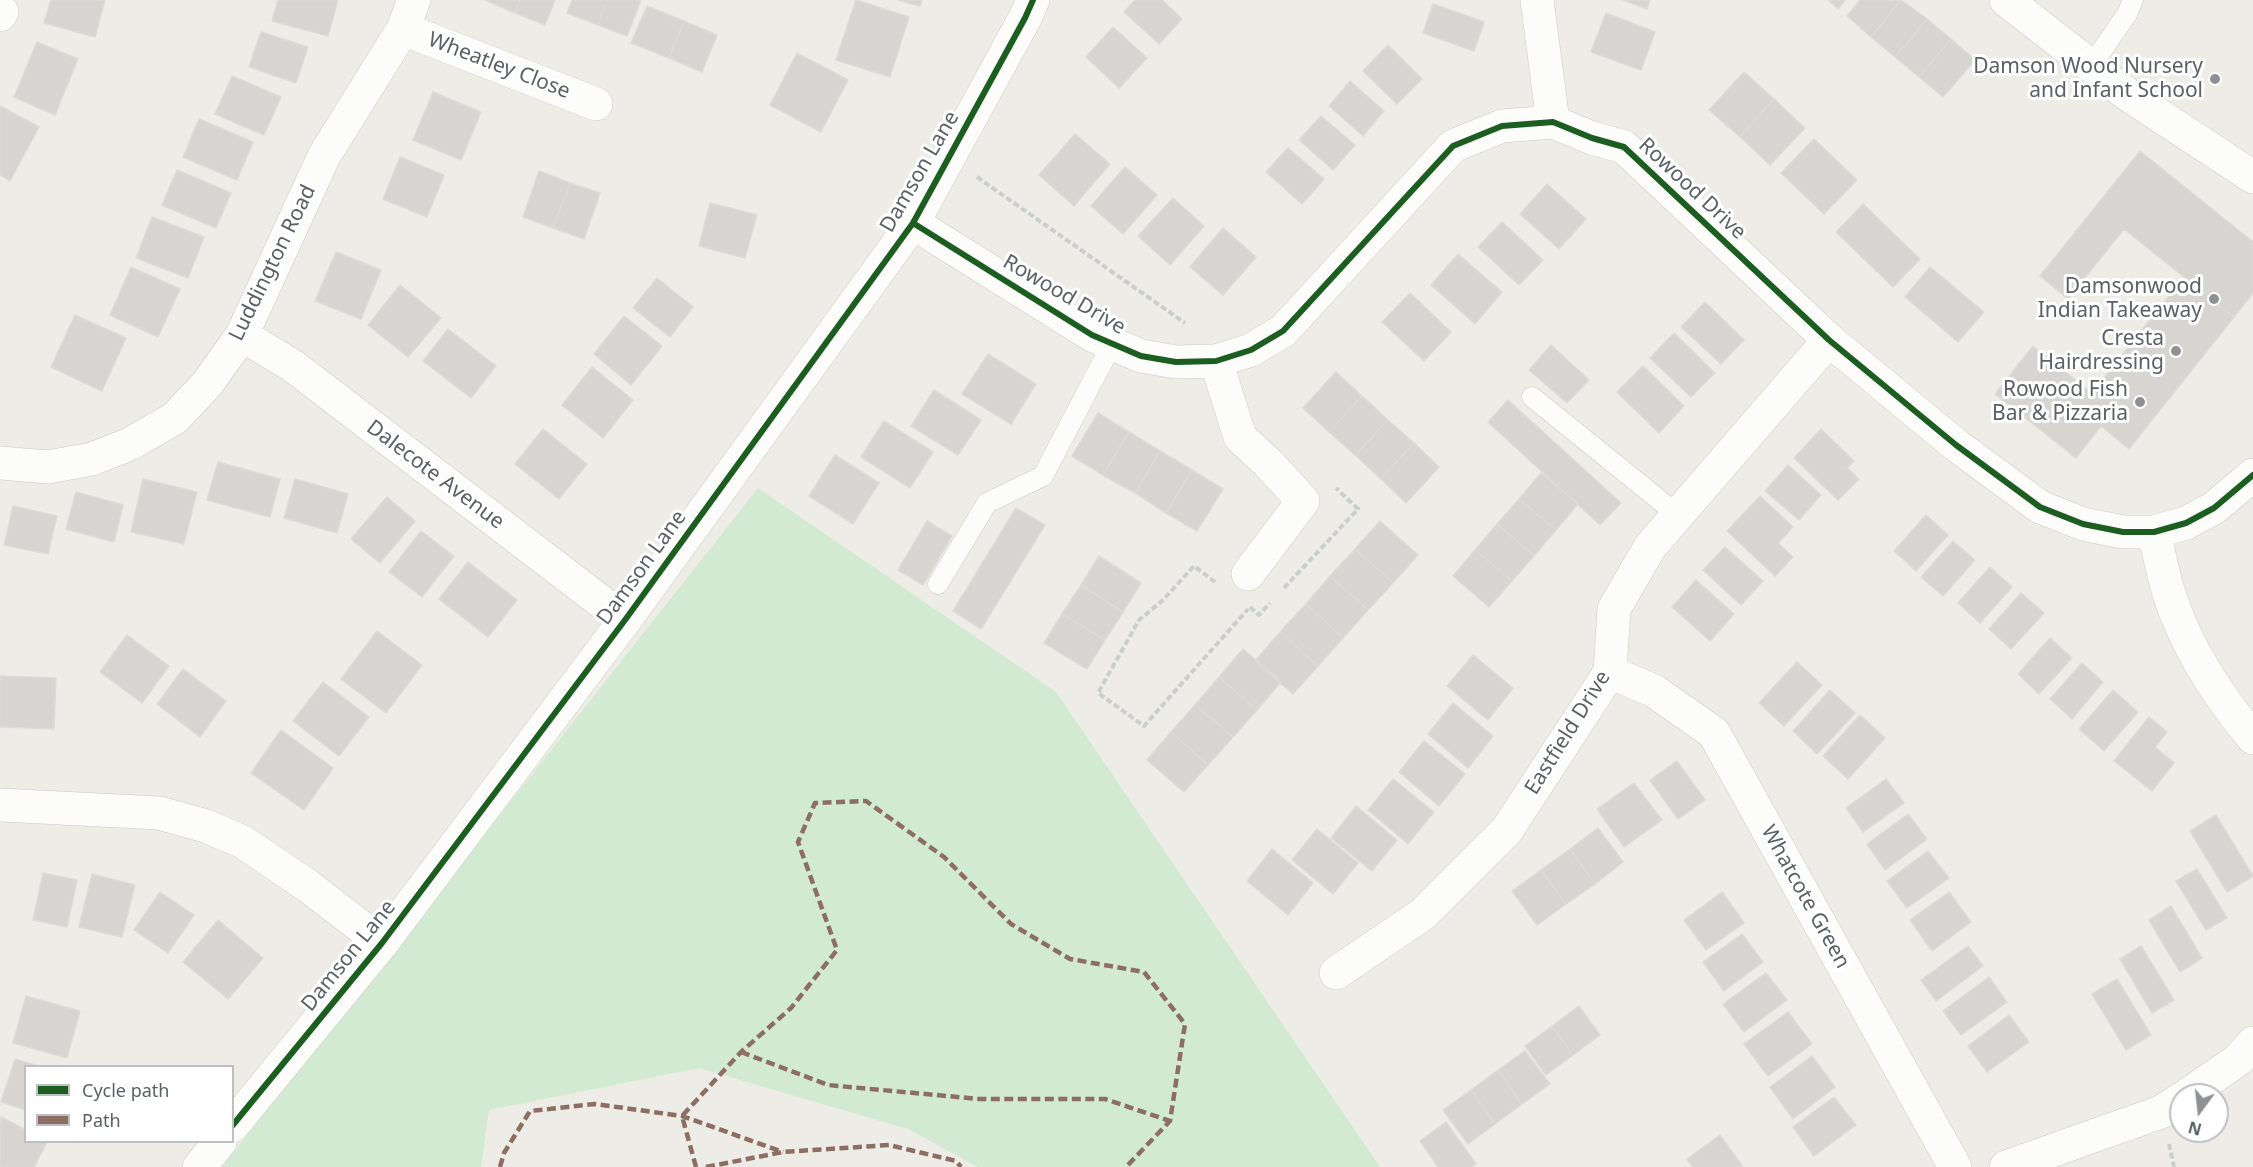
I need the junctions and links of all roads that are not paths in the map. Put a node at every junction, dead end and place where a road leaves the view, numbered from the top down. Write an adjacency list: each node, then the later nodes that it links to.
1 (1033, 0): 10 (street, Damson Lane)
2 (1537, 0): 8 (street)
3 (2006, 0): 6 (street)
4 (2133, 0): 6 (lane)
5 (408, 14): 7 (street, Wheatley Close); 11 (street, Luddington Road)
6 (2091, 66): 9 (street)
7 (596, 104)
8 (1553, 122): 12 (street, Rowood Drive); 14 (street, Rowood Drive)
9 (2253, 177)
10 (913, 223): 13 (street, Rowood Drive); 22 (street, Damson Lane)
11 (242, 335): 16 (street, Luddington Road); 22 (street, Dalecote Avenue)
12 (1829, 340): 18 (street, Eastfield Drive); 19 (street, Rowood Drive)
13 (1112, 344): 14 (street, Rowood Drive); 21 (lane)
14 (1216, 361): 20 (street)
15 (1532, 397): 18 (lane)
16 (0, 463)
17 (2253, 475): 19 (street, Rowood Drive)
18 (1678, 515): 23 (street, Eastfield Drive)
19 (2154, 532): 24 (street)
20 (1238, 584)
21 (938, 585)
22 (625, 620): 26 (street, Damson Lane)
23 (1610, 672): 27 (street, Eastfield Drive); 34 (street, Whatcote Green)
24 (2253, 738)
25 (1, 814): 26 (street)
26 (382, 943): 31 (street, Damson Lane)
27 (1336, 973)
28 (2253, 1043): 29 (street)
29 (2204, 1083)
30 (2169, 1107): 35 (street)
31 (234, 1124)
32 (219, 1143): 33 (street)
33 (199, 1167)
34 (1955, 1167)
35 (2006, 1167)

